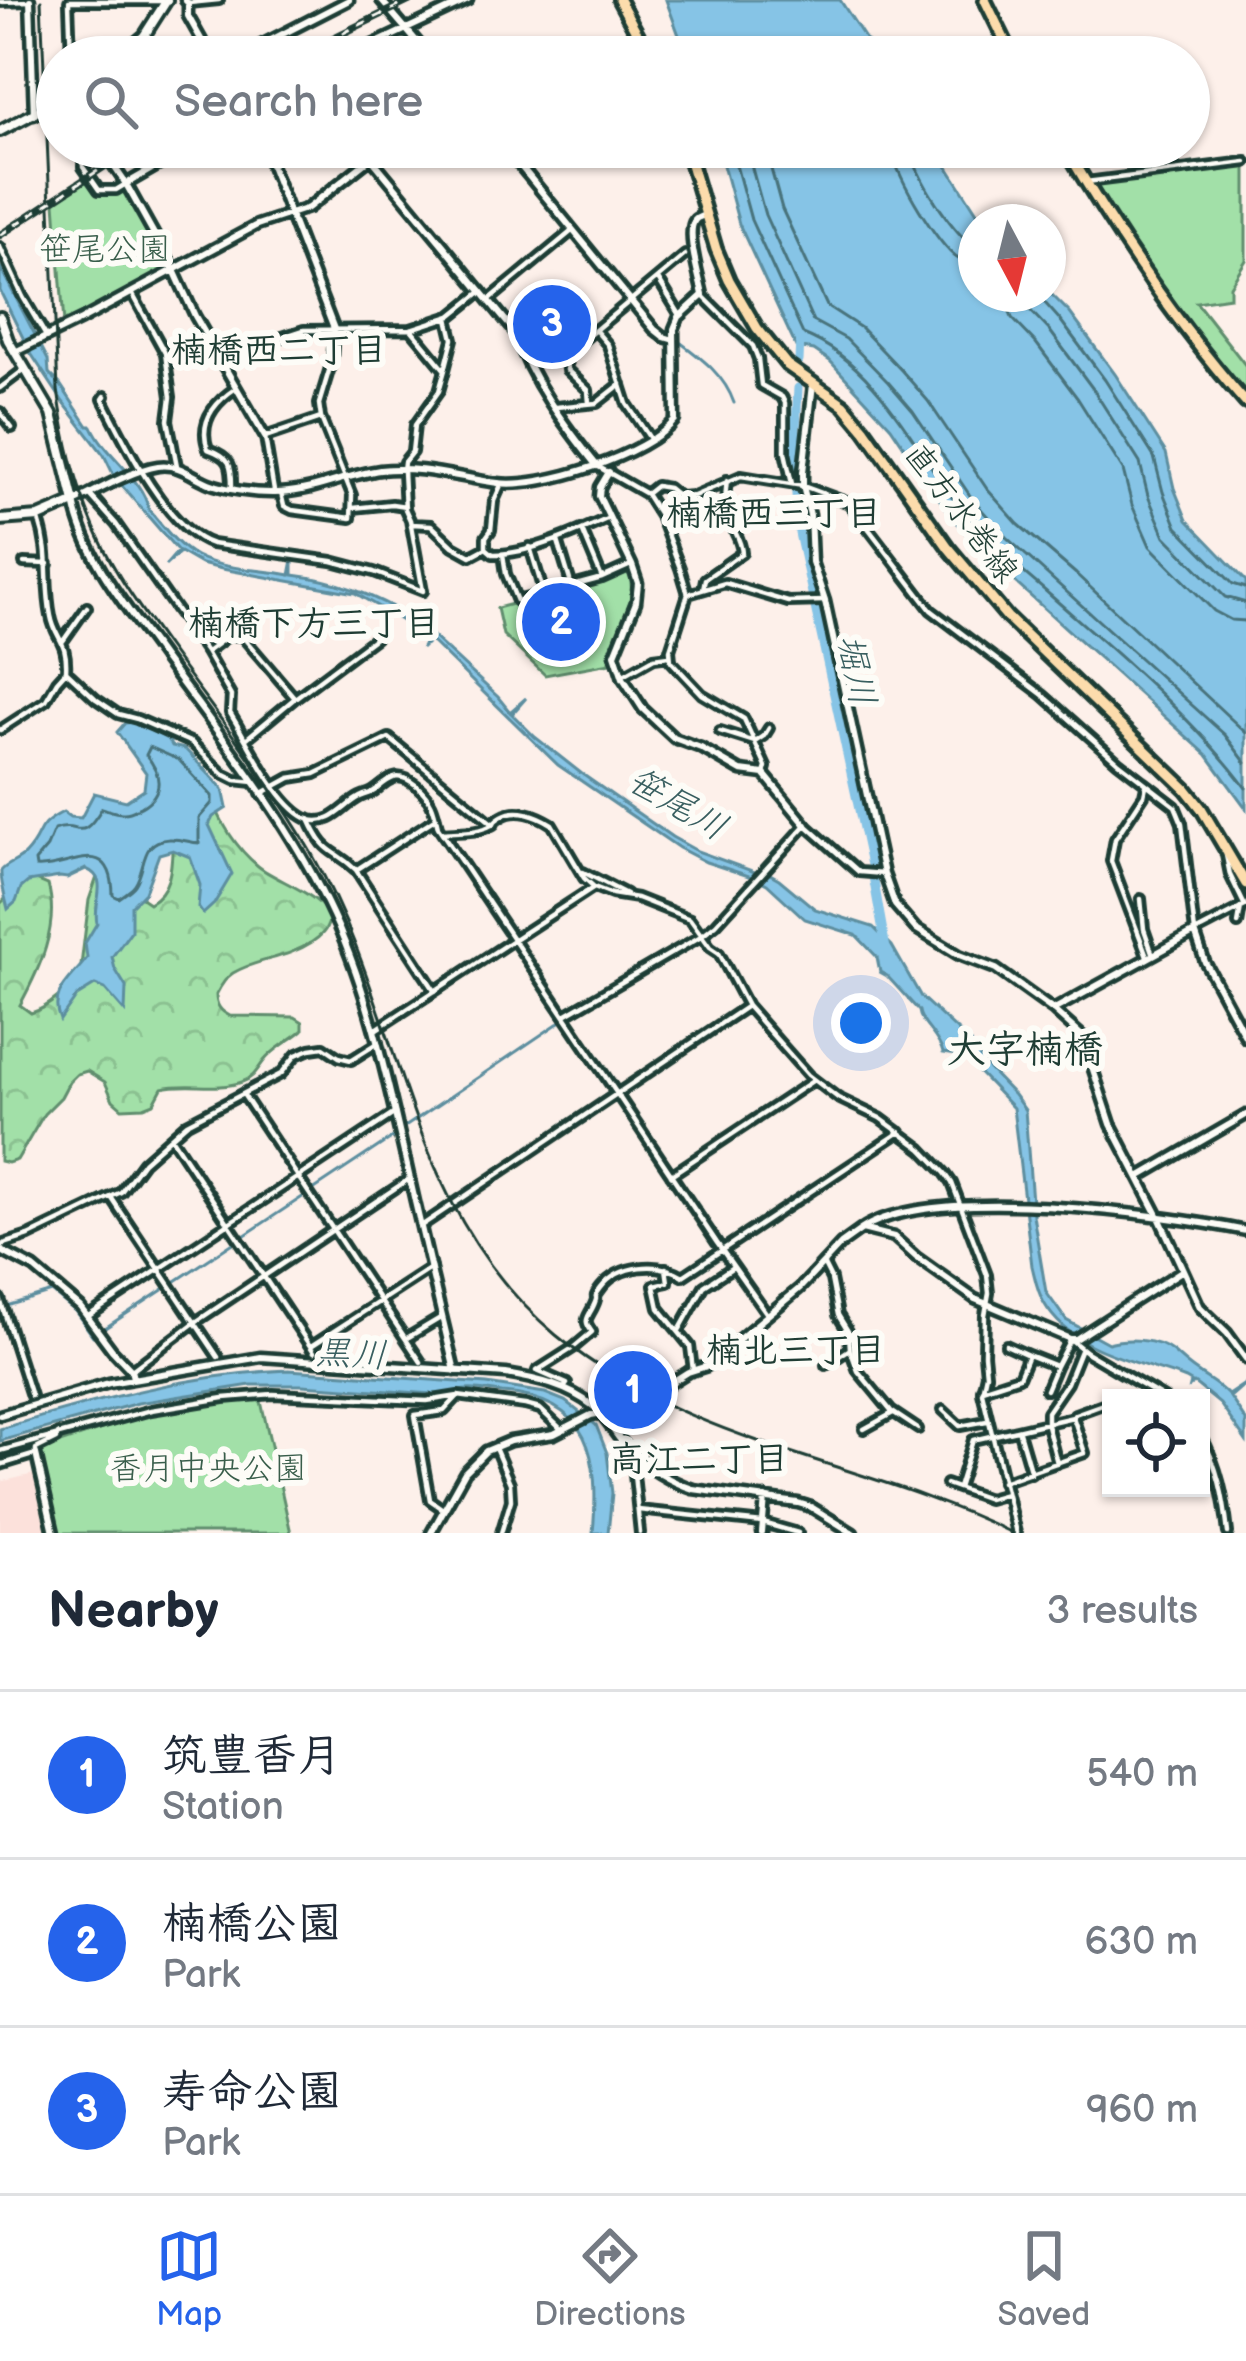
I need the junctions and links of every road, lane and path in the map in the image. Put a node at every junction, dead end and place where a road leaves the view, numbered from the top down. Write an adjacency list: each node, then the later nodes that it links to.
1 (30, 0): 10 (street); 21 (street)
2 (69, 0): 3 (street); 13 (street)
3 (167, 0): 14 (main road)
4 (219, 0): 11 (street)
5 (350, 0): 16 (street)
6 (381, 0): 12 (street)
7 (468, 0): 12 (street)
8 (619, 0): 19 (main road)
9 (985, 0): 20 (main road)
10 (0, 2)
11 (187, 2): 15 (street)
12 (408, 27): 17 (street); 18 (street)
13 (70, 36)
14 (144, 36)
15 (199, 36)
16 (279, 36)
17 (390, 36)
18 (415, 36)
19 (639, 36)
20 (1003, 36)
21 (34, 115): 22 (main road)
22 (0, 131)
23 (1246, 162): 24 (street)
24 (1210, 166)
25 (84, 168): 36 (street)
26 (115, 168): 36 (street)
27 (154, 168): 36 (street)
28 (272, 168): 37 (street)
29 (359, 168): 37 (street)
30 (379, 168): 44 (street)
31 (522, 168): 39 (street)
32 (692, 168): 38 (main road, 直方水巻線)
33 (1078, 168): 35 (main road)
34 (1198, 168): 35 (street)
35 (1086, 182): 69 (main road)
36 (126, 184): 42 (street)
37 (290, 215): 42 (street); 52 (street)
38 (704, 215): 46 (street); 64 (main road, 直方水巻線)
39 (573, 230): 47 (street); 48 (street)
40 (0, 247): 56 (street)
41 (685, 255): 43 (street)
42 (174, 270): 45 (street); 60 (street)
43 (657, 279): 47 (street); 49 (street)
44 (482, 291): 48 (street); 50 (street)
45 (132, 292): 56 (street); 76 (street)
46 (703, 295): 49 (street); 84 (street)
47 (633, 299): 54 (street); 57 (street)
48 (489, 300): 55 (street)
49 (680, 315): 57 (street)
50 (448, 317): 53 (street); 62 (street)
51 (2, 329): 58 (main road)
52 (334, 329): 53 (street); 60 (street); 72 (street)
53 (411, 329): 62 (street)
54 (596, 331): 59 (street); 63 (street)
55 (515, 332): 59 (street); 70 (street)
56 (45, 336): 58 (street)
57 (674, 340): 75 (street)
58 (18, 350): 61 (main road)
59 (564, 356): 68 (street)
60 (220, 357): 66 (street)
61 (26, 369): 65 (street); 89 (main road)
62 (445, 370): 78 (street)
63 (621, 384): 68 (street); 75 (street)
64 (813, 384): 84 (street); 133 (main road, 直方水巻線)
65 (0, 388)
66 (236, 388): 74 (street); 85 (street)
67 (104, 396): 79 (street)
68 (589, 403): 70 (street)
69 (1246, 403)
70 (553, 407): 77 (street)
71 (0, 412): 73 (street)
72 (321, 418): 74 (street); 81 (street)
73 (12, 428)
74 (265, 437): 86 (street)
75 (651, 440): 77 (street)
76 (177, 466): 79 (street); 85 (street)
77 (597, 466): 80 (street); 83 (street)
78 (403, 470): 81 (street); 83 (street); 90 (street)
79 (141, 472): 87 (street); 95 (street)
80 (609, 472): 88 (street); 93 (street)
81 (346, 479): 86 (street); 91 (street)
82 (728, 480): 84 (street); 88 (street); 106 (street)
83 (501, 484): 99 (street)
84 (797, 485): 109 (street); 126 (street)
85 (232, 488): 86 (street)
86 (278, 493): 91 (street)
87 (92, 494): 89 (street); 113 (street)
88 (646, 494): 108 (street)
89 (74, 502): 92 (main road); 124 (street)
90 (405, 506): 91 (street); 95 (street)
91 (353, 508)
92 (38, 517): 94 (main road); 102 (street)
93 (609, 518): 96 (street); 103 (street)
94 (0, 520)
95 (411, 524): 99 (street)
96 (582, 530): 97 (street); 104 (street)
97 (557, 538): 98 (street); 105 (street)
98 (530, 547): 100 (street); 107 (street)
99 (487, 548): 100 (street)
100 (503, 554): 107 (street)
101 (24, 563): 102 (street)
102 (48, 564): 112 (street)
103 (632, 565): 104 (street); 116 (street)
104 (602, 578): 105 (street)
105 (572, 587): 107 (street)
106 (703, 589): 108 (street); 109 (street)
107 (544, 594)
108 (688, 594): 114 (street)
109 (823, 601): 136 (street)
110 (87, 607): 112 (street)
111 (375, 638): 117 (street)
112 (63, 641): 115 (street)
113 (206, 652): 117 (street); 121 (street)
114 (669, 656): 116 (street); 122 (street)
115 (66, 671): 119 (street); 124 (street)
116 (622, 676): 123 (street)
117 (295, 698): 121 (street)
118 (769, 728): 122 (street)
119 (0, 730)
120 (720, 730): 122 (street)
121 (245, 739): 125 (street)
122 (755, 742): 123 (street)
123 (764, 774): 131 (street)
124 (254, 782): 127 (street)
125 (276, 786): 127 (street); 129 (street); 130 (street)
126 (1146, 786): 143 (street); 146 (street)
127 (261, 794): 151 (street)
128 (436, 818): 129 (street); 132 (street); 135 (street)
129 (309, 820): 135 (street)
130 (493, 824): 132 (street); 134 (street)
131 (806, 825): 136 (street); 144 (street)
132 (443, 833): 145 (street)
133 (1228, 850): 137 (main road, 直方水巻線); 141 (street)
134 (578, 869): 138 (street); 139 (street)
135 (356, 870): 147 (street)
136 (883, 874): 149 (street)
137 (1246, 884)
138 (594, 886): 139 (street); 145 (street)
139 (637, 898): 144 (street)
140 (1141, 899): 146 (street)
141 (1244, 907): 142 (street); 143 (street)
142 (1238, 924)
143 (1195, 932): 146 (street); 152 (street)
144 (701, 936): 148 (street); 150 (street)
145 (515, 939): 147 (street); 150 (street)
146 (1151, 956): 149 (street)
147 (435, 992): 151 (street)
148 (747, 1006): 154 (street); 155 (street)
149 (1053, 1010): 163 (street)
150 (566, 1015): 155 (street)
151 (375, 1030): 153 (street)
152 (1246, 1038)
153 (378, 1043): 156 (street); 157 (street)
154 (814, 1080): 159 (street); 161 (street)
155 (618, 1093): 161 (street); 169 (street)
156 (243, 1094): 160 (street); 162 (street)
157 (394, 1113): 162 (street); 164 (street)
158 (1246, 1115): 163 (street)
159 (900, 1132): 166 (street); 174 (street)
160 (171, 1137): 165 (street); 168 (street)
161 (671, 1175): 174 (street)
162 (298, 1176): 168 (street); 170 (street)
163 (1138, 1177): 167 (street)
164 (410, 1179): 169 (street); 170 (street)
165 (110, 1196): 173 (street); 179 (street)
166 (962, 1206): 167 (street); 171 (street); 184 (street)
167 (1154, 1215): 172 (street); 180 (street)
168 (228, 1222): 179 (street); 181 (street)
169 (421, 1226): 177 (street)
170 (333, 1229): 181 (street); 183 (street)
171 (862, 1229): 175 (street); 184 (street)
172 (1246, 1231)
173 (0, 1250): 186 (street)
174 (722, 1251): 176 (street); 178 (street)
175 (823, 1263): 185 (street); 194 (street)
176 (734, 1267): 185 (street); 189 (street)
177 (431, 1268): 183 (street); 187 (street)
178 (666, 1268): 189 (street); 204 (street)
179 (159, 1269): 186 (street); 188 (street)
180 (1179, 1272): 191 (street); 197 (street)
181 (264, 1276): 183 (street); 188 (street)
182 (0, 1299): 208 (street)
183 (381, 1300): 190 (street)
184 (987, 1304): 191 (street); 205 (street)
185 (767, 1314): 201 (street)
186 (87, 1317): 203 (street)
187 (442, 1317): 190 (street); 202 (street)
188 (194, 1322): 196 (street); 203 (street)
189 (678, 1331): 201 (street)
190 (406, 1338): 198 (street)
191 (1073, 1339): 193 (street); 200 (street)
192 (1006, 1345): 195 (street)
193 (1082, 1348): 206 (street); 217 (street)
194 (850, 1349): 199 (street); 212 (street)
195 (1028, 1355): 200 (street); 205 (street)
196 (218, 1357)
197 (1246, 1359)
198 (421, 1362)
199 (826, 1365)
200 (1056, 1366): 207 (street)
201 (693, 1370): 213 (street)
202 (455, 1371): 203 (street); 204 (street)
203 (132, 1374): 214 (street)
204 (564, 1388): 213 (street)
205 (982, 1389): 216 (street)
206 (1149, 1389)
207 (1046, 1390)
208 (31, 1396)
209 (458, 1396): 218 (street); 222 (street); 237 (street)
210 (1102, 1404): 215 (street)
211 (943, 1411): 216 (street)
212 (893, 1413): 219 (street); 220 (street)
213 (595, 1414): 218 (street); 227 (street)
214 (0, 1415)
215 (1073, 1417): 217 (street); 229 (street)
216 (986, 1420): 223 (street)
217 (1047, 1425): 221 (street); 229 (street)
218 (565, 1429): 224 (street)
219 (865, 1429)
220 (918, 1430)
221 (1018, 1431): 223 (street); 231 (street)
222 (58, 1434): 225 (street); 228 (street)
223 (992, 1437): 232 (street); 234 (street)
224 (495, 1448): 237 (street); 243 (street)
225 (0, 1451)
226 (1210, 1452): 249 (street)
227 (632, 1453): 236 (street); 238 (street)
228 (36, 1454): 230 (street); 241 (street)
229 (1057, 1463): 231 (street)
230 (0, 1465)
231 (1031, 1473): 232 (street)
232 (1003, 1482): 235 (street)
233 (946, 1484): 234 (street)
234 (958, 1488): 235 (street)
235 (1006, 1494): 248 (street)
236 (765, 1498): 239 (street); 240 (street)
237 (443, 1509): 242 (street)
238 (638, 1510): 239 (street); 244 (street)
239 (763, 1523): 245 (street); 246 (street)
240 (834, 1528): 247 (street)
241 (54, 1533)
242 (431, 1533)
243 (501, 1533)
244 (640, 1533)
245 (762, 1533)
246 (799, 1533)
247 (854, 1533)
248 (1016, 1533)
249 (1228, 1533)

